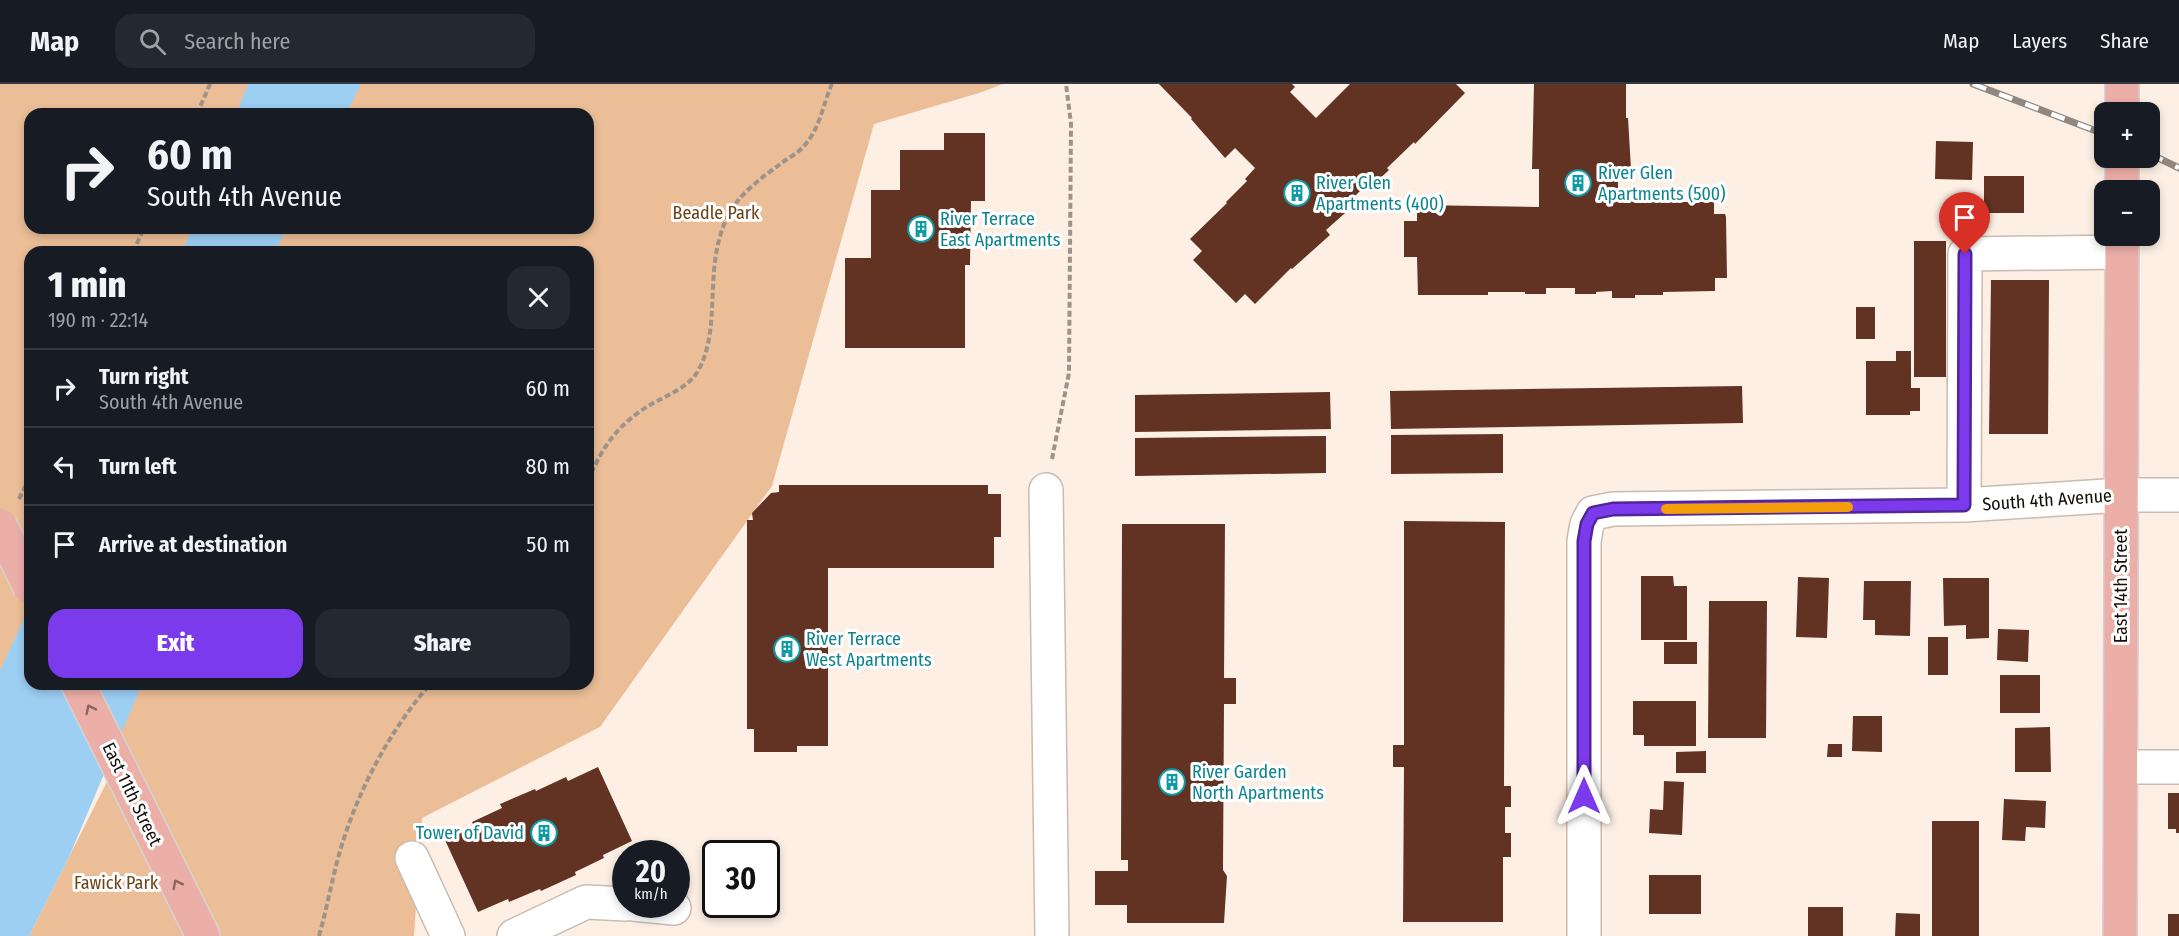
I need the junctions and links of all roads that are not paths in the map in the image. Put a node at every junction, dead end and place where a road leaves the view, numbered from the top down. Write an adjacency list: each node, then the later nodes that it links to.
1 (2122, 84): 2 (main road)
2 (2122, 102)
3 (2094, 246): 8 (street)
4 (2122, 246): 6 (main road, East 14th Street)
5 (1046, 490): 19 (street)
6 (2121, 495): 7 (street, South 4th Avenue); 8 (street, South 4th Avenue); 12 (main road, East 14th Street)
7 (2179, 495)
8 (1964, 505): 20 (street, South 4th Avenue)
9 (0, 525): 10 (main road, bridge)
10 (24, 575)
11 (81, 690): 16 (main road, East 11th Street, one-way to 11)
12 (2121, 767): 13 (street); 21 (main road, East 14th Street)
13 (2179, 767)
14 (412, 858): 17 (street)
15 (612, 903): 18 (street)
16 (203, 936)
17 (448, 936)
18 (514, 936)
19 (1052, 936)
20 (1584, 936)
21 (2120, 936)

